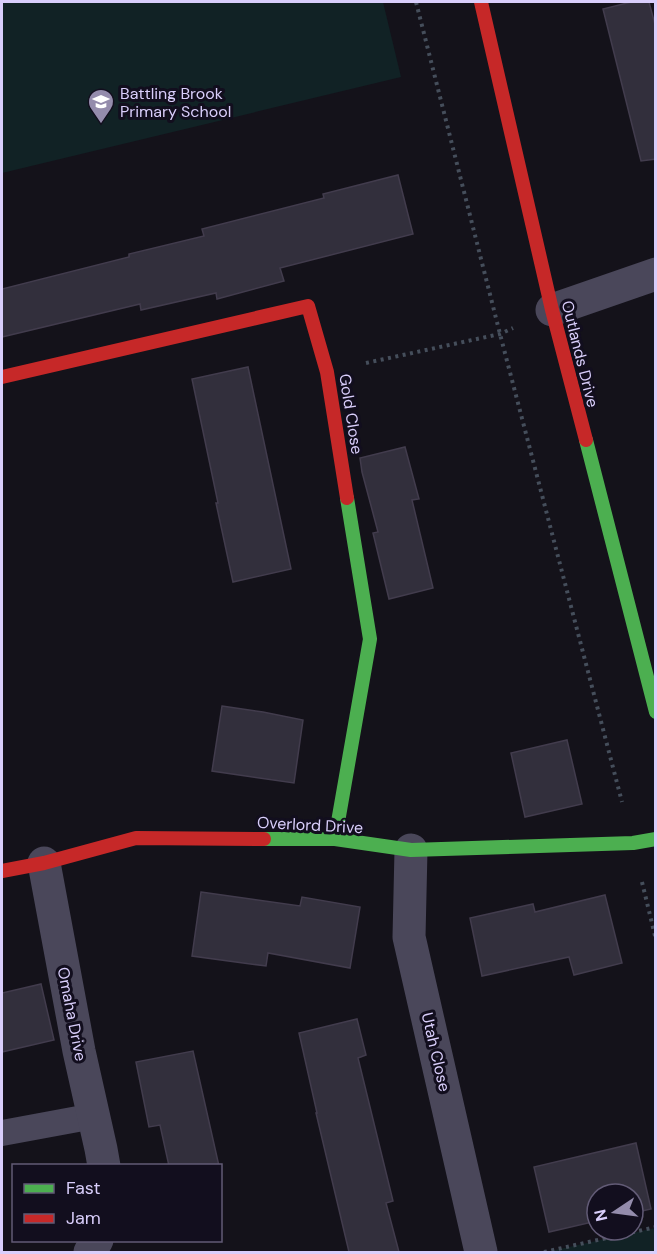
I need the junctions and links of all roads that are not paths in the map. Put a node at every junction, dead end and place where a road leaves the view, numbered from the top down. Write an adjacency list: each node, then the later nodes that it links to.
1 (481, 2): 3 (street, Outlands Drive)
2 (656, 274): 3 (street)
3 (552, 310): 5 (street, Outlands Drive)
4 (2, 377): 6 (street, Gold Close)
5 (656, 712)
6 (335, 839): 8 (street, Overlord Drive); 9 (street, Overlord Drive)
7 (656, 839): 8 (street, Overlord Drive)
8 (411, 850): 14 (street, Utah Close)
9 (44, 863): 10 (street, Overlord Drive); 11 (street, Omaha Drive)
10 (2, 871)
11 (94, 1116): 12 (lane); 13 (street, Omaha Drive)
12 (2, 1133)
13 (104, 1164)
14 (481, 1252)

